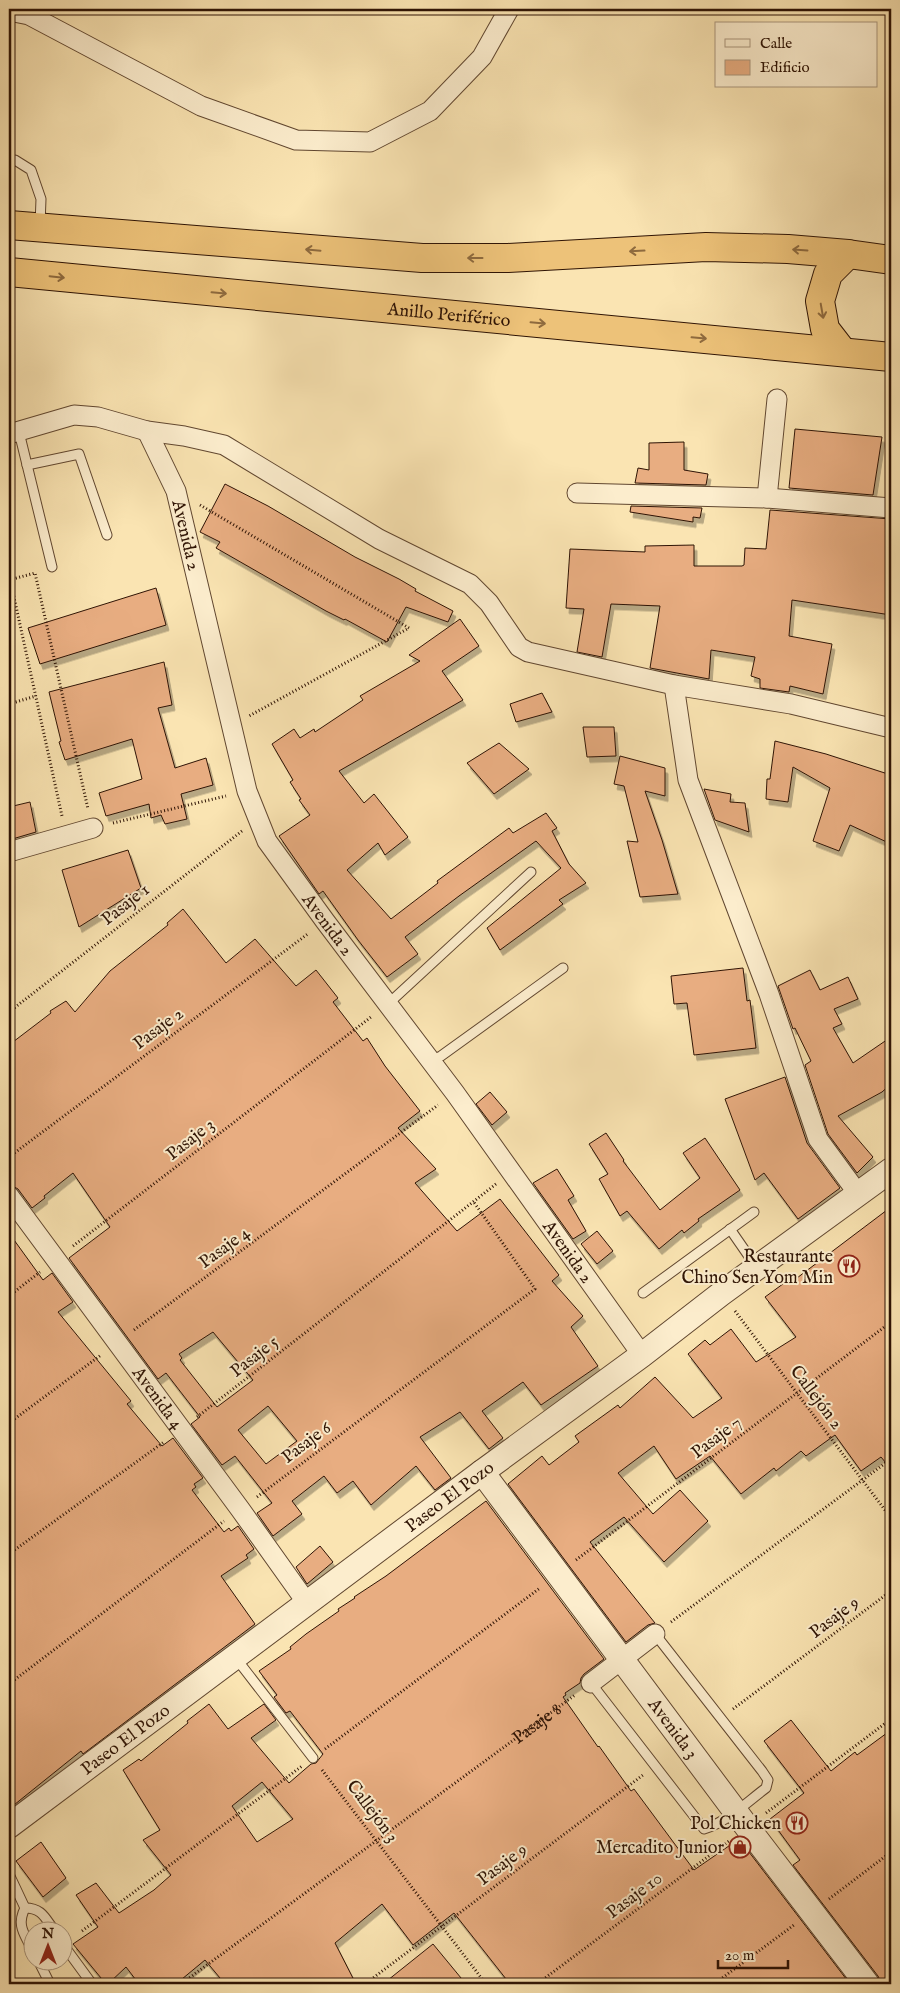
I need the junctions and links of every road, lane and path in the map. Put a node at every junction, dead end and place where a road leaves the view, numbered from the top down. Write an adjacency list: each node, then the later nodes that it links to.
1 (509, 9): 2 (street)
2 (9, 11)
3 (9, 160): 5 (lane)
4 (9, 225): 5 (highway)
5 (40, 228): 6 (highway, one-way to 5)
6 (848, 254): 7 (highway); 9 (highway, one-way to 9)
7 (891, 260)
8 (9, 272): 9 (highway, Anillo Periférico, one-way to 9)
9 (842, 351): 10 (highway, Anillo Periférico)
10 (891, 358)
11 (777, 399): 17 (street)
12 (147, 431): 13 (street); 15 (street, Avenida 2); 22 (street)
13 (14, 433): 14 (lane)
14 (27, 465): 19 (lane); 20 (lane)
15 (176, 491): 25 (street, Avenida 2); 25 (path)
16 (577, 493): 17 (street)
17 (767, 498): 18 (street)
18 (891, 508)
19 (107, 536)
20 (52, 567)
21 (9, 580): 23 (path); 29 (path)
22 (674, 685): 26 (street); 42 (street)
23 (36, 696): 24 (path); 30 (path)
24 (9, 704)
25 (232, 726): 27 (street, Avenida 2)
26 (891, 728)
27 (247, 790): 28 (street, Avenida 2); 29 (path)
28 (258, 819): 33 (street, Avenida 2); 36 (path, Pasaje 1)
29 (93, 828): 30 (street)
30 (67, 836): 31 (street)
31 (9, 852)
32 (531, 872): 35 (lane)
33 (325, 921): 35 (street, Avenida 2); 39 (path, Pasaje 2)
34 (563, 968): 37 (lane)
35 (388, 1004): 37 (street, Avenida 2); 47 (path, Pasaje 3)
36 (9, 1012)
37 (431, 1061): 38 (street, Avenida 2)
38 (454, 1093): 41 (street, Avenida 2); 53 (path, Pasaje 4)
39 (9, 1157)
40 (891, 1170): 42 (street, Paseo El Pozo)
41 (511, 1172): 44 (path, Pasaje 5); 54 (street, Avenida 2)
42 (859, 1195): 48 (street, Paseo El Pozo)
43 (9, 1196): 47 (street, Avenida 4)
44 (473, 1202): 57 (path, Pasaje 5); 61 (path, Pasaje 6)
45 (754, 1212): 46 (lane)
46 (730, 1229): 48 (lane); 49 (lane)
47 (56, 1259): 51 (path, Pasaje 3); 53 (street, Avenida 4)
48 (757, 1268): 50 (street, Paseo El Pozo)
49 (643, 1293)
50 (722, 1293): 54 (street, Paseo El Pozo); 55 (path, Callejón 2)
51 (9, 1296)
52 (891, 1322): 55 (path, Pasaje 7)
53 (117, 1343): 56 (path, Pasaje 4); 57 (street, Avenida 4)
54 (642, 1356): 59 (street, Paseo El Pozo)
55 (796, 1393): 60 (path, Callejón 2); 64 (path, Pasaje 7)
56 (9, 1423)
57 (181, 1430): 61 (street, Avenida 4); 63 (path, Pasaje 5)
58 (891, 1459): 60 (path)
59 (482, 1472): 64 (street, Avenida 3); 66 (street, Paseo El Pozo)
60 (863, 1480): 62 (path, Callejón 2); 67 (path)
61 (240, 1509): 66 (street, Avenida 4); 70 (path, Pasaje 6)
62 (891, 1518)
63 (9, 1554)
64 (558, 1574): 69 (street, Avenida 3)
65 (891, 1592): 72 (path, Pasaje 9)
66 (307, 1603): 68 (street, Paseo El Pozo)
67 (654, 1634): 69 (street); 72 (lane)
68 (235, 1657): 74 (lane); 77 (street, Paseo El Pozo)
69 (622, 1660): 71 (street); 76 (street, Avenida 3)
70 (9, 1684)
71 (591, 1684): 75 (lane); 78 (path, Pasaje 8)
72 (720, 1719): 76 (lane)
73 (891, 1719): 76 (path, Pasaje 10)
74 (312, 1758): 78 (path, Callejón 3)
75 (656, 1766): 76 (lane); 82 (path, Pasaje 9)
76 (741, 1820): 91 (path, Pasaje 10); 92 (street, Avenida 3)
77 (9, 1826)
78 (377, 1842): 82 (path, Callejón 3); 88 (path, Pasaje 8)
79 (9, 1874): 80 (lane)
80 (25, 1908): 81 (lane); 83 (lane)
81 (46, 1920)
82 (441, 1926): 89 (path, Pasaje 9); 90 (path, Callejón 3)
83 (22, 1929)
84 (72, 1957): 87 (lane)
85 (43, 1970): 86 (lane)
86 (50, 1984)
87 (92, 1984)
88 (181, 1984)
89 (365, 1984)
90 (486, 1984)
91 (536, 1984)
92 (867, 1984)

